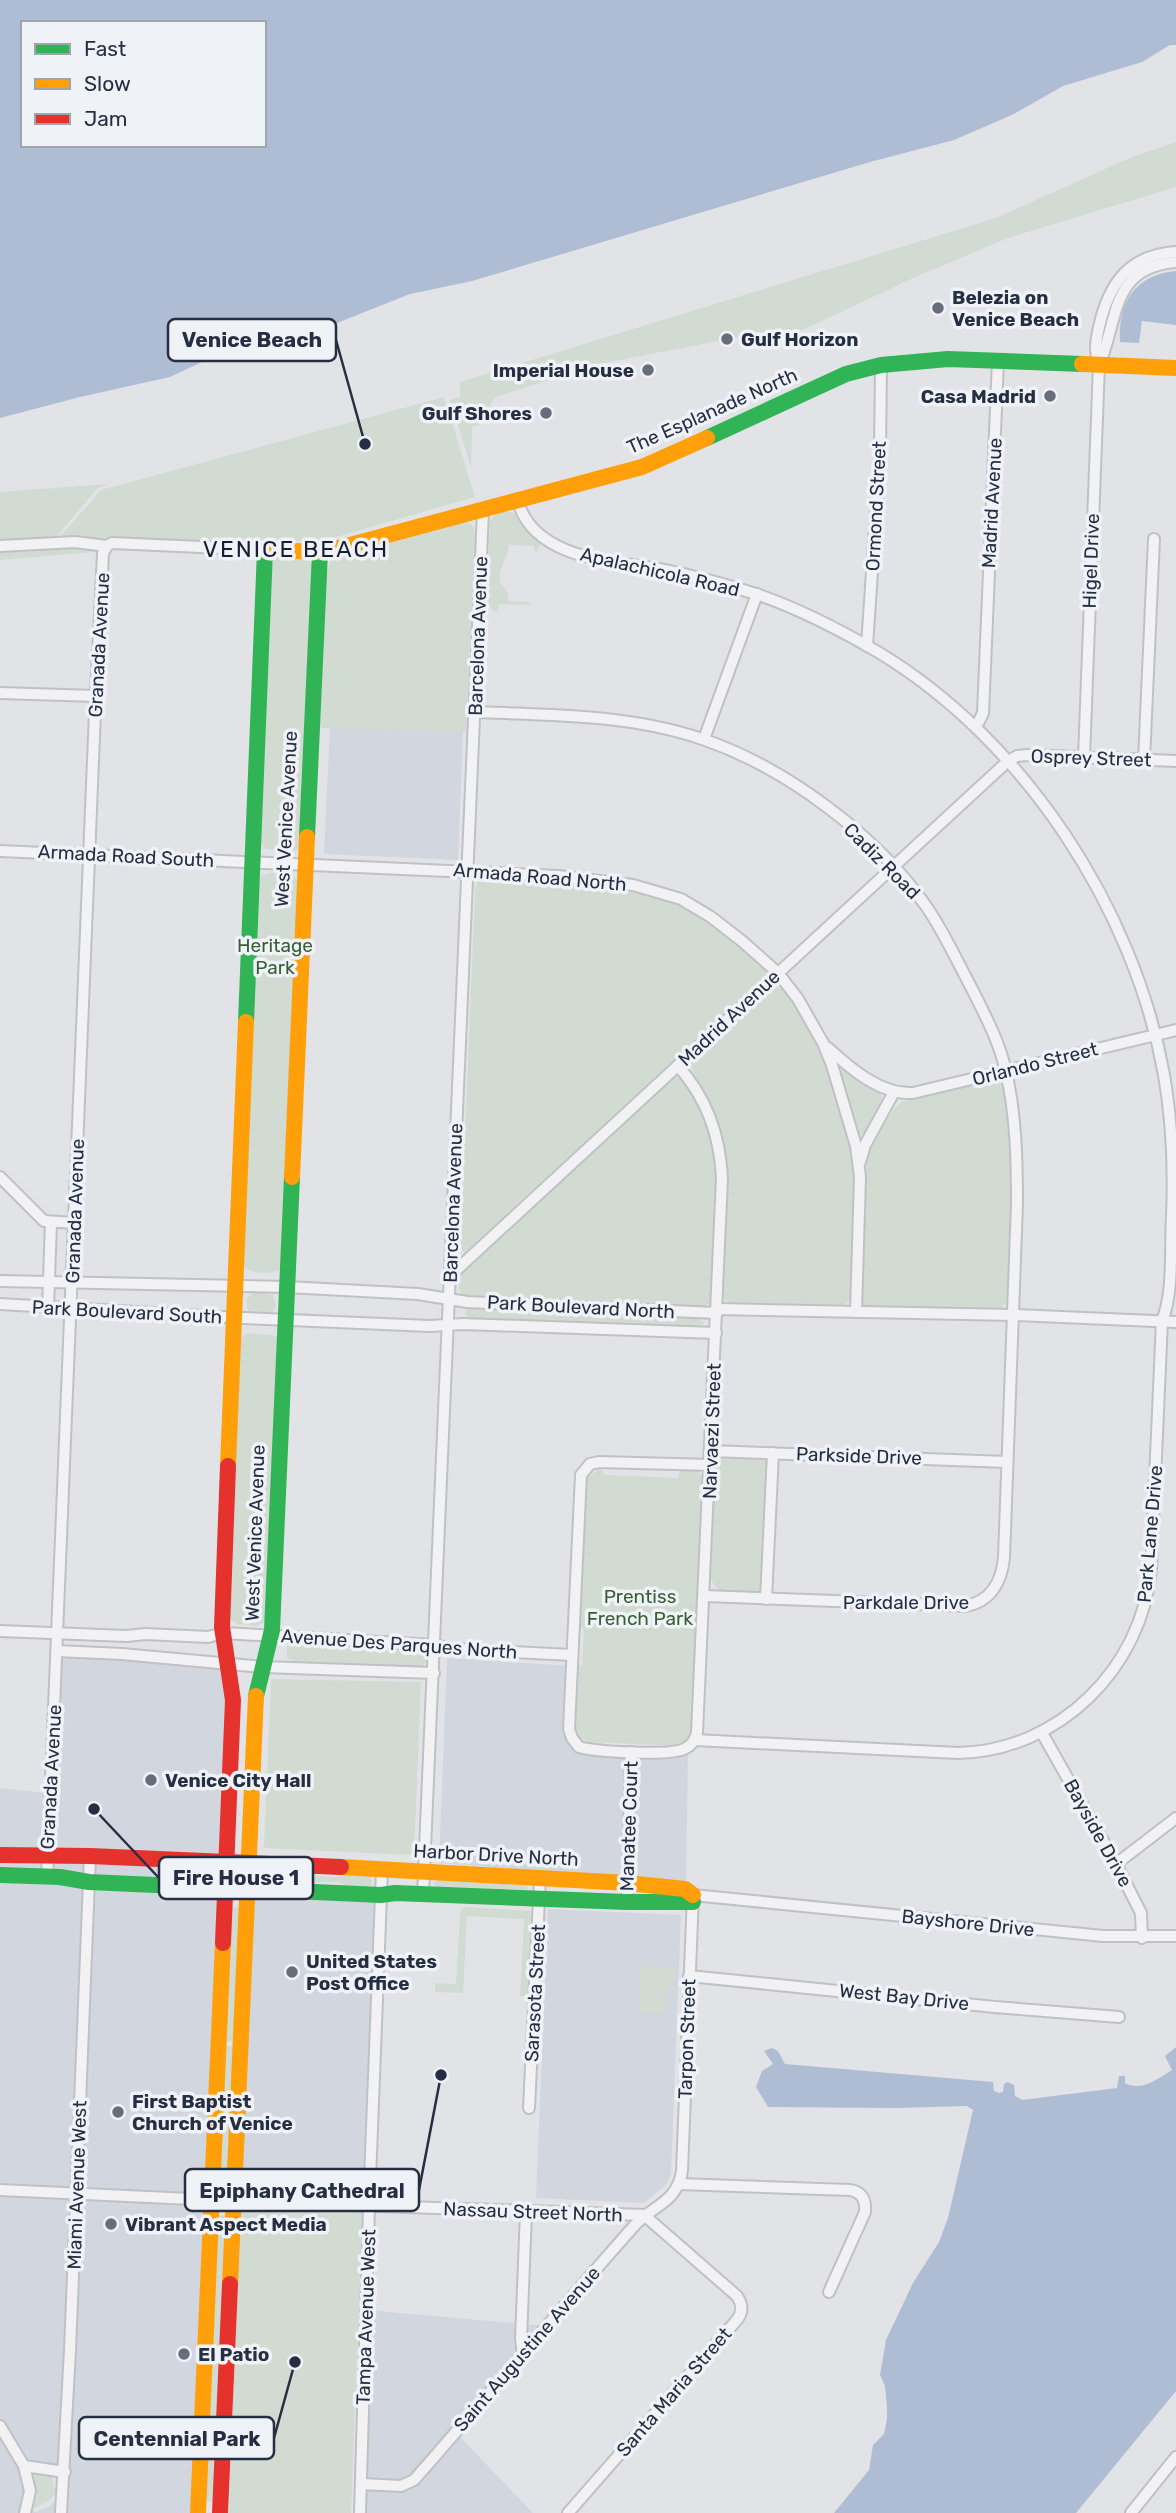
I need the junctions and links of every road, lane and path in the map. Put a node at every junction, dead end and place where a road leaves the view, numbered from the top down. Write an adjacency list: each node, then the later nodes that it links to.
1 (1176, 252): 5 (street)
2 (1176, 262): 5 (street)
3 (998, 361): 4 (street, The Esplanade North); 5 (street, The Esplanade North); 19 (street, Madrid Avenue)
4 (881, 365): 7 (street, The Esplanade North); 15 (street, Ormond Street)
5 (1099, 365): 6 (street, The Esplanade North); 21 (street, Higel Drive)
6 (1176, 368)
7 (518, 502): 8 (street, The Esplanade North); 14 (street, Apalachicola Road)
8 (483, 511): 13 (street, The Esplanade North); 18 (street, Barcelona Avenue)
9 (1154, 539): 22 (street)
10 (0, 546): 11 (street)
11 (107, 546): 12 (street); 17 (street, Granada Avenue)
12 (265, 550): 13 (street, The Esplanade North); 27 (street, West Venice Avenue)
13 (320, 552): 28 (street, West Venice Avenue)
14 (757, 594): 15 (street, Apalachicola Road); 20 (street)
15 (867, 646): 19 (street, Apalachicola Road)
16 (0, 694): 17 (street)
17 (96, 696): 26 (street, Granada Avenue)
18 (475, 712): 20 (street, Cadiz Road); 30 (street, Barcelona Avenue)
19 (976, 727): 23 (street, Apalachicola Road)
20 (704, 739): 29 (street, Cadiz Road)
21 (1084, 757): 22 (street, Osprey Street); 23 (street, Osprey Street)
22 (1144, 760): 24 (street, Osprey Street)
23 (1008, 761): 29 (street, Madrid Avenue); 33 (street, Apalachicola Road)
24 (1176, 761)
25 (0, 851): 26 (street, Armada Road South)
26 (91, 855): 27 (street, Armada Road South); 41 (street, Granada Avenue)
27 (252, 862): 28 (street, Armada Road North); 46 (street, West Venice Avenue)
28 (305, 864): 30 (street, Armada Road North); 47 (street, West Venice Avenue)
29 (894, 867): 31 (street, Madrid Avenue); 36 (street, Cadiz Road)
30 (468, 870): 31 (street, Armada Road North); 42 (street, Barcelona Avenue)
31 (778, 973): 34 (street, Armada Road North); 35 (street, Madrid Avenue)
32 (1176, 1030): 33 (street, Orlando Street)
33 (1155, 1035): 36 (street, Orlando Street); 58 (street, Apalachicola Road)
34 (823, 1044): 37 (street); 38 (street, Armada Road North)
35 (678, 1066): 42 (street, Madrid Avenue); 52 (street, Narvaezi Street)
36 (1006, 1071): 37 (street, Orlando Street); 54 (street, Cadiz Road)
37 (894, 1092): 38 (street)
38 (859, 1166): 53 (street, Armada Road North)
39 (0, 1177): 40 (street)
40 (51, 1223): 41 (street); 45 (street)
41 (75, 1223): 44 (street, Granada Avenue)
42 (451, 1275): 48 (street, Barcelona Avenue)
43 (0, 1281): 45 (street, Park Boulevard South)
44 (73, 1281): 45 (street, Park Boulevard South); 46 (street, Park Boulevard South); 51 (street, Granada Avenue)
45 (49, 1283): 50 (street)
46 (235, 1285): 47 (street, Park Boulevard North); 55 (street, West Venice Avenue)
47 (287, 1287): 48 (street, Park Boulevard North); 57 (street, West Venice Avenue)
48 (449, 1299): 52 (street, Park Boulevard North); 60 (street, Barcelona Avenue)
49 (0, 1304): 50 (street, Park Boulevard South)
50 (48, 1307): 51 (street, Park Boulevard South)
51 (71, 1310): 55 (street, Park Boulevard South); 69 (street, Granada Avenue)
52 (717, 1311): 53 (street, Park Boulevard North); 61 (street, Narvaezi Street)
53 (856, 1312): 54 (street, Park Boulevard North)
54 (1014, 1315): 58 (street, Park Boulevard North); 64 (street, Parkdale Drive)
55 (234, 1318): 56 (street, Park Boulevard South); 70 (street, West Venice Avenue)
56 (255, 1319): 57 (street, Park Boulevard North)
57 (285, 1320): 60 (street, Park Boulevard North); 71 (street, West Venice Avenue)
58 (1162, 1321): 59 (street, Park Boulevard North); 78 (street, Park Lane Drive)
59 (1176, 1322)
60 (448, 1325): 61 (street, Park Boulevard North); 72 (street, Barcelona Avenue)
61 (716, 1334): 62 (street, Narvaezi Street)
62 (711, 1451): 63 (street, Parkside Drive); 65 (street, Narvaezi Street)
63 (773, 1453): 64 (street, Parkside Drive); 67 (street)
64 (1007, 1462): 67 (street, Parkdale Drive)
65 (711, 1465): 66 (street, Narvaezi Street); 74 (street, Manatee Court)
66 (705, 1596): 67 (street, Parkdale Drive); 79 (street, Narvaezi Street)
67 (766, 1599)
68 (0, 1631): 69 (street, Avenue Des Parques North)
69 (58, 1633): 70 (street, Avenue Des Parques North); 73 (street, Granada Avenue)
70 (223, 1633): 71 (street, Avenue Des Parques North); 75 (street, West Venice Avenue)
71 (272, 1635): 72 (street, Avenue Des Parques North); 76 (street, West Venice Avenue)
72 (435, 1645): 74 (street, Avenue Des Parques North); 77 (street, Barcelona Avenue)
73 (57, 1651): 75 (street, Avenue Des Parques North); 84 (street, Granada Avenue)
74 (572, 1655): 80 (street, Manatee Court)
75 (228, 1665): 76 (street, Avenue Des Parques North); 85 (street, West Venice Avenue)
76 (263, 1667): 77 (street, Avenue Des Parques North); 86 (street, West Venice Avenue)
77 (434, 1673): 89 (street, Barcelona Avenue)
78 (1042, 1732): 79 (street, Park Lane Drive); 87 (street, Bayside Drive)
79 (695, 1740): 80 (street)
80 (631, 1752): 94 (street, Manatee Court)
81 (1176, 1818): 87 (street)
82 (0, 1855): 84 (street, Harbor Drive North)
83 (90, 1856): 84 (street, Harbor Drive North); 85 (street, Harbor Drive North); 93 (street, Miami Avenue West)
84 (48, 1857): 91 (street, Granada Avenue)
85 (225, 1862): 86 (street, Harbor Drive North); 95 (street, West Venice Avenue)
86 (247, 1863): 88 (street, Harbor Drive North); 96 (street, West Venice Avenue)
87 (1116, 1864): 104 (street, Bayside Drive)
88 (382, 1869): 89 (street, Harbor Drive North); 97 (street, Tampa Avenue West)
89 (425, 1872): 92 (street, Harbor Drive North); 98 (street, Barcelona Avenue)
90 (0, 1875): 91 (street, Harbor Drive North)
91 (47, 1877): 93 (street, Harbor Drive North)
92 (540, 1878): 94 (street, Harbor Drive North); 100 (street, Sarasota Street)
93 (89, 1882): 95 (street, Harbor Drive North); 110 (street, Miami Avenue West)
94 (627, 1883): 99 (street, Harbor Drive North); 101 (street, Manatee Court)
95 (224, 1888): 96 (street, Harbor Drive North); 111 (street, West Venice Avenue)
96 (247, 1889): 97 (street, Harbor Drive North); 112 (street, West Venice Avenue)
97 (381, 1895): 98 (street, Harbor Drive North); 113 (street, Tampa Avenue West)
98 (423, 1895): 100 (street, Harbor Drive North)
99 (693, 1898): 101 (street, Harbor Drive North); 102 (street, Harbor Drive North); 105 (street, Tarpon Street)
100 (539, 1899): 101 (street, Harbor Drive North); 107 (street, Sarasota Street)
101 (626, 1902)
102 (761, 1902): 104 (street, Bayshore Drive)
103 (1176, 1936): 104 (street, Bayshore Drive)
104 (1142, 1938)
105 (689, 1976): 106 (street, West Bay Drive); 108 (street, Tarpon Street)
106 (1119, 2017)
107 (529, 2108)
108 (679, 2184): 115 (street, Saint Augustine Avenue); 116 (street)
109 (0, 2190): 110 (street, Nassau Street North)
110 (76, 2193): 111 (street, Nassau Street North); 121 (street, Miami Avenue West)
111 (212, 2200): 112 (street, Nassau Street North); 125 (street, West Venice Avenue)
112 (233, 2201): 113 (street, Nassau Street North); 126 (street, West Venice Avenue)
113 (369, 2206): 114 (street, Nassau Street North); 122 (street, Tampa Avenue West)
114 (526, 2212): 115 (street, Nassau Street North); 117 (street)
115 (644, 2216): 117 (street, Saint Augustine Avenue); 128 (street, Santa Maria Street)
116 (829, 2292)
117 (523, 2353): 122 (street, Saint Augustine Avenue)
118 (0, 2426): 120 (street)
119 (1176, 2457): 129 (street)
120 (24, 2466): 121 (street); 123 (street)
121 (65, 2472): 124 (street, Miami Avenue West)
122 (361, 2484): 127 (street, Tampa Avenue West)
123 (24, 2513)
124 (61, 2513)
125 (198, 2513)
126 (220, 2513)
127 (360, 2513)
128 (568, 2513)
129 (1131, 2513)

